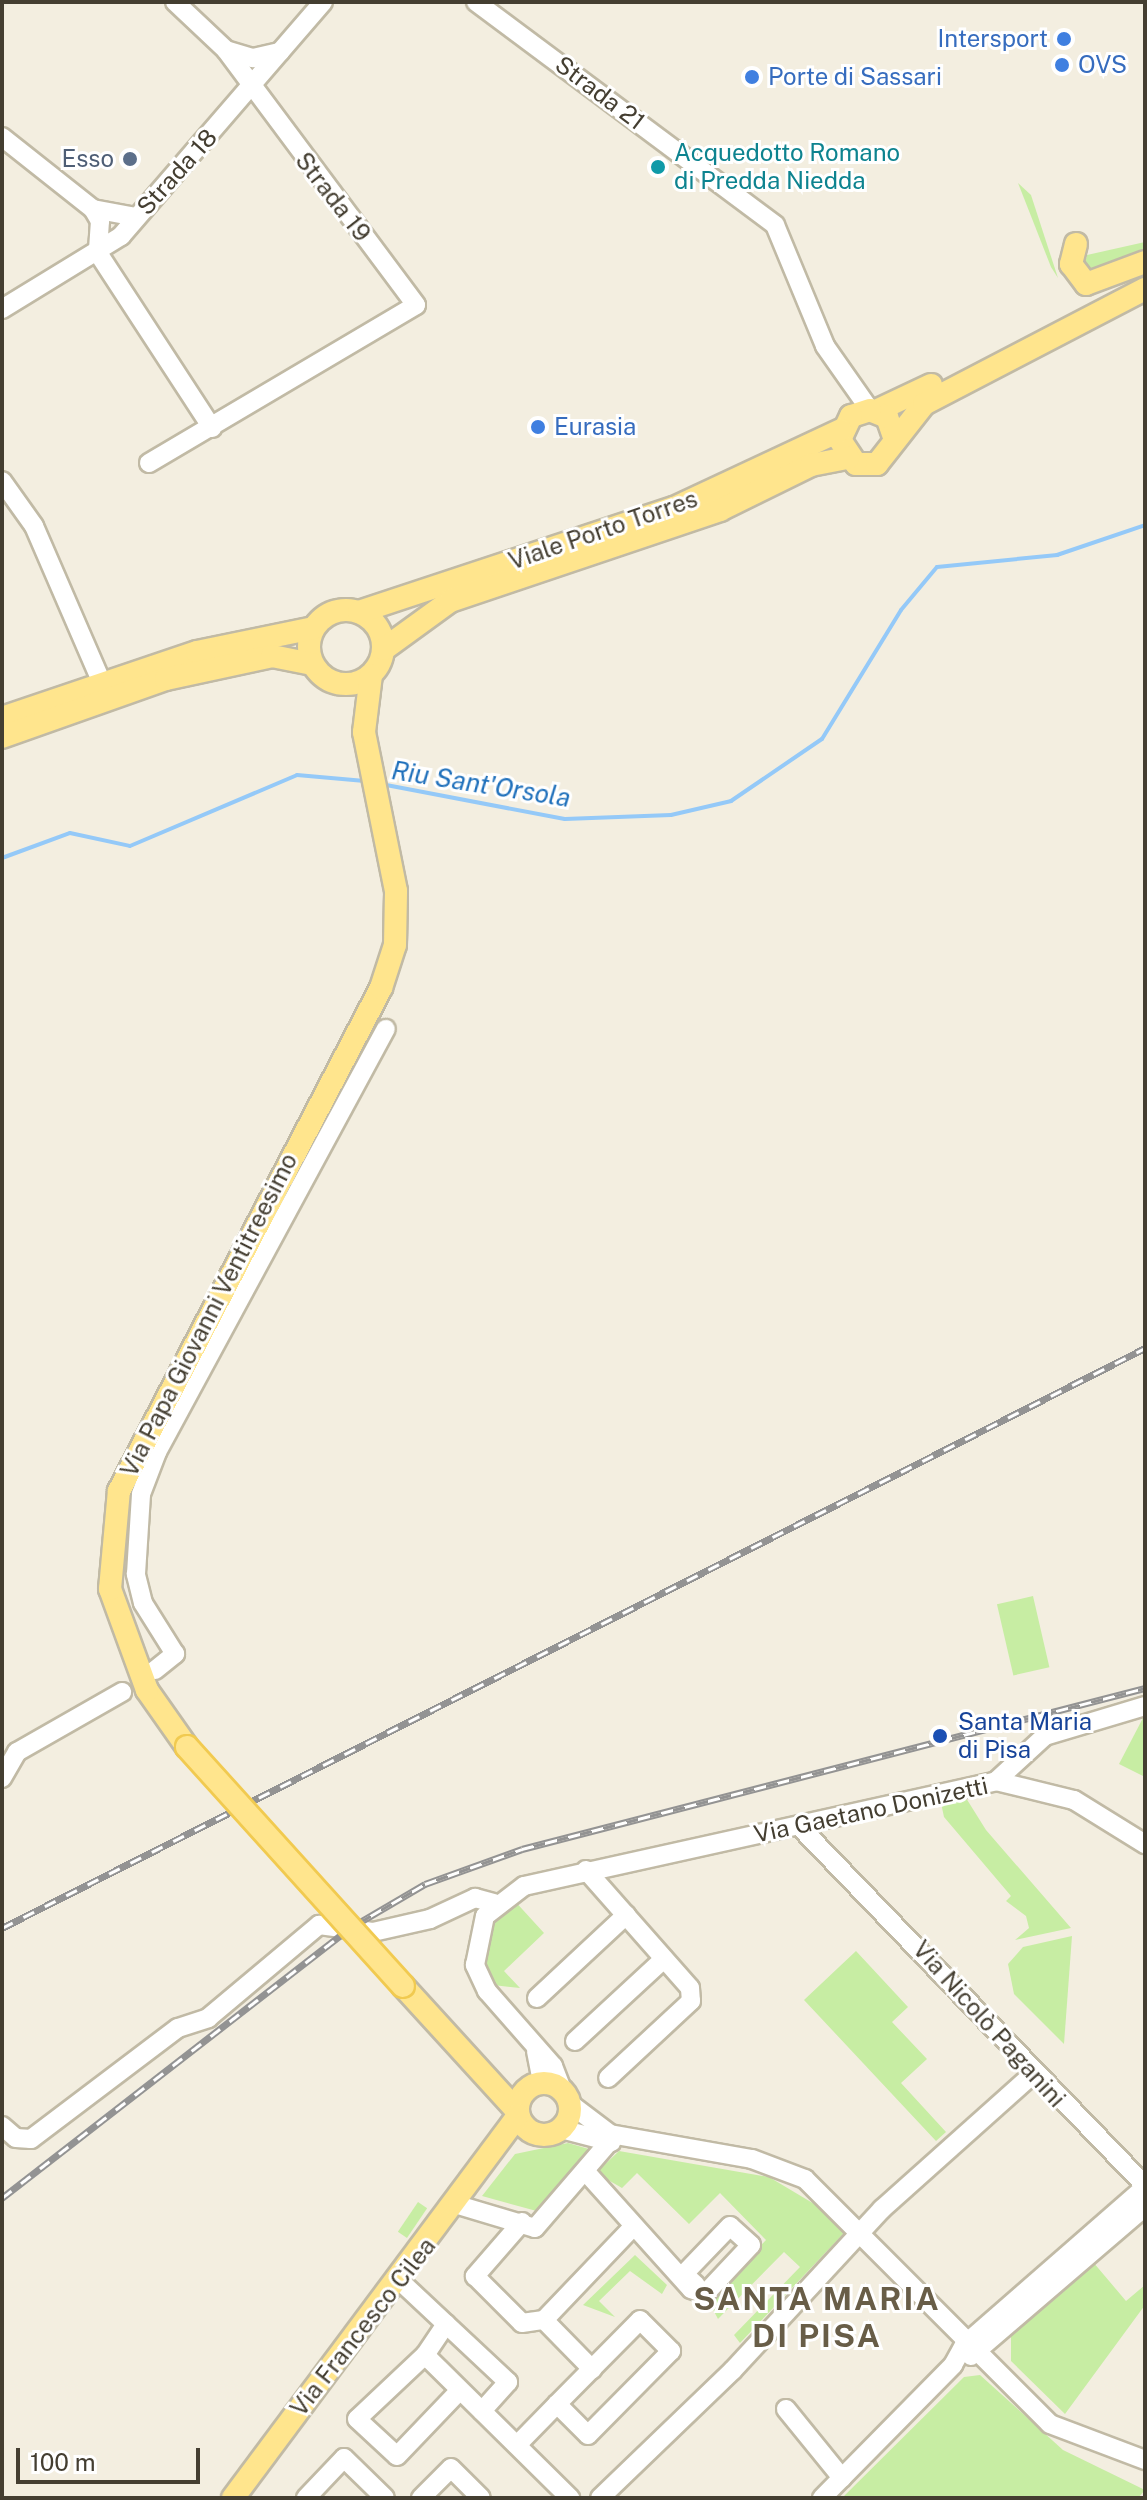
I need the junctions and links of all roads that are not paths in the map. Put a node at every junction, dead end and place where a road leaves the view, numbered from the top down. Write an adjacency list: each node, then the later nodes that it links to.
1 (175, 2): 4 (street, Strada 19)
2 (323, 2): 5 (street, Strada 18)
3 (476, 2): 16 (street, Strada 21)
4 (226, 50): 5 (street); 6 (street, Strada 19)
5 (280, 52): 6 (street, Strada 18)
6 (250, 89): 9 (street, Strada 18); 17 (street, Strada 19)
7 (2, 137): 8 (street)
8 (93, 209): 9 (street); 11 (street)
9 (136, 217): 11 (street, Strada 18)
10 (1076, 244): 12 (main road)
11 (98, 253): 15 (street, Strada 18); 17 (street)
12 (1145, 262)
13 (1145, 275): 16 (main road, Viale Porto Torres)
14 (1145, 289): 18 (main road)
15 (2, 309)
16 (859, 417): 18 (main road); 19 (main road); 22 (main road, Viale Porto Torres)
17 (212, 428): 20 (street)
18 (895, 440): 19 (main road, Viale Porto Torres)
19 (848, 458): 24 (main road, Viale Porto Torres)
20 (149, 463)
21 (2, 481): 28 (street)
22 (359, 612): 23 (main road); 24 (main road)
23 (314, 628): 25 (main road); 28 (main road)
24 (384, 649): 26 (main road)
25 (312, 664): 27 (main road); 31 (main road)
26 (371, 675): 27 (main road); 30 (main road, Via Papa Giovanni Ventitreesimo)
27 (332, 682): 30 (main road, Via Papa Giovanni Ventitreesimo)
28 (102, 683): 29 (main road)
29 (2, 718)
30 (364, 732): 33 (main road, Via Papa Giovanni Ventitreesimo)
31 (2, 737)
32 (386, 1029): 33 (street)
33 (287, 1185): 34 (street); 51 (main road, Via Papa Giovanni Ventitreesimo, bridge)
34 (155, 1670)
35 (122, 1692): 38 (street)
36 (1145, 1706): 37 (street)
37 (1058, 1730): 39 (street); 40 (street)
38 (2, 1778)
39 (996, 1781): 40 (street, Via Gaetano Donizetti); 41 (street, Via Gaetano Donizetti)
40 (1020, 1783): 42 (street, Via Gaetano Donizetti)
41 (800, 1827): 43 (street, Via Gaetano Donizetti); 50 (street, Via Nicolò Paganini)
42 (1145, 1844)
43 (586, 1870): 44 (street, Via Gaetano Donizetti); 45 (street)
44 (494, 1903): 49 (street); 56 (street)
45 (626, 1915): 46 (street); 47 (street)
46 (664, 1959): 48 (street); 52 (street)
47 (537, 1998)
48 (575, 2041)
49 (534, 2045): 53 (street); 54 (street)
50 (1033, 2074): 62 (street, Via Nicolò Paganini); 67 (street)
51 (485, 2077): 53 (main road); 55 (main road, Via Papa Giovanni Ventitreesimo); 60 (main road)
52 (608, 2078)
53 (536, 2085): 54 (main road); 55 (main road)
54 (566, 2098): 57 (main road); 59 (street)
55 (522, 2120): 57 (main road); 60 (main road, Via Francesco Cilea)
56 (2, 2126)
57 (561, 2129): 58 (street)
58 (609, 2142): 59 (street); 61 (street)
59 (650, 2143): 67 (street)
60 (494, 2156): 63 (main road, Via Francesco Cilea)
61 (586, 2172): 65 (street); 66 (street)
62 (1145, 2186): 72 (street)
63 (458, 2205): 65 (street); 68 (main road, Via Francesco Cilea)
64 (1145, 2207): 72 (street)
65 (522, 2222): 70 (street)
66 (631, 2229): 69 (street); 70 (street)
67 (864, 2233): 72 (street); 88 (street)
68 (399, 2280): 71 (street); 82 (main road, Via Francesco Cilea)
69 (696, 2285)
70 (544, 2320): 74 (street)
71 (446, 2324): 73 (street); 78 (street)
72 (971, 2346): 80 (street); 81 (street)
73 (425, 2355): 75 (street); 75 (street)
74 (592, 2369): 76 (street); 76 (street)
75 (460, 2390): 78 (street)
76 (557, 2404): 79 (street)
77 (786, 2409): 81 (street)
78 (482, 2411): 79 (street)
79 (517, 2445): 87 (street)
80 (1145, 2460)
81 (842, 2478): 89 (street)
82 (233, 2498)
83 (306, 2498): 84 (street)
84 (385, 2498)
85 (421, 2498): 86 (street)
86 (481, 2498)
87 (570, 2498)
88 (600, 2498)
89 (822, 2498)

